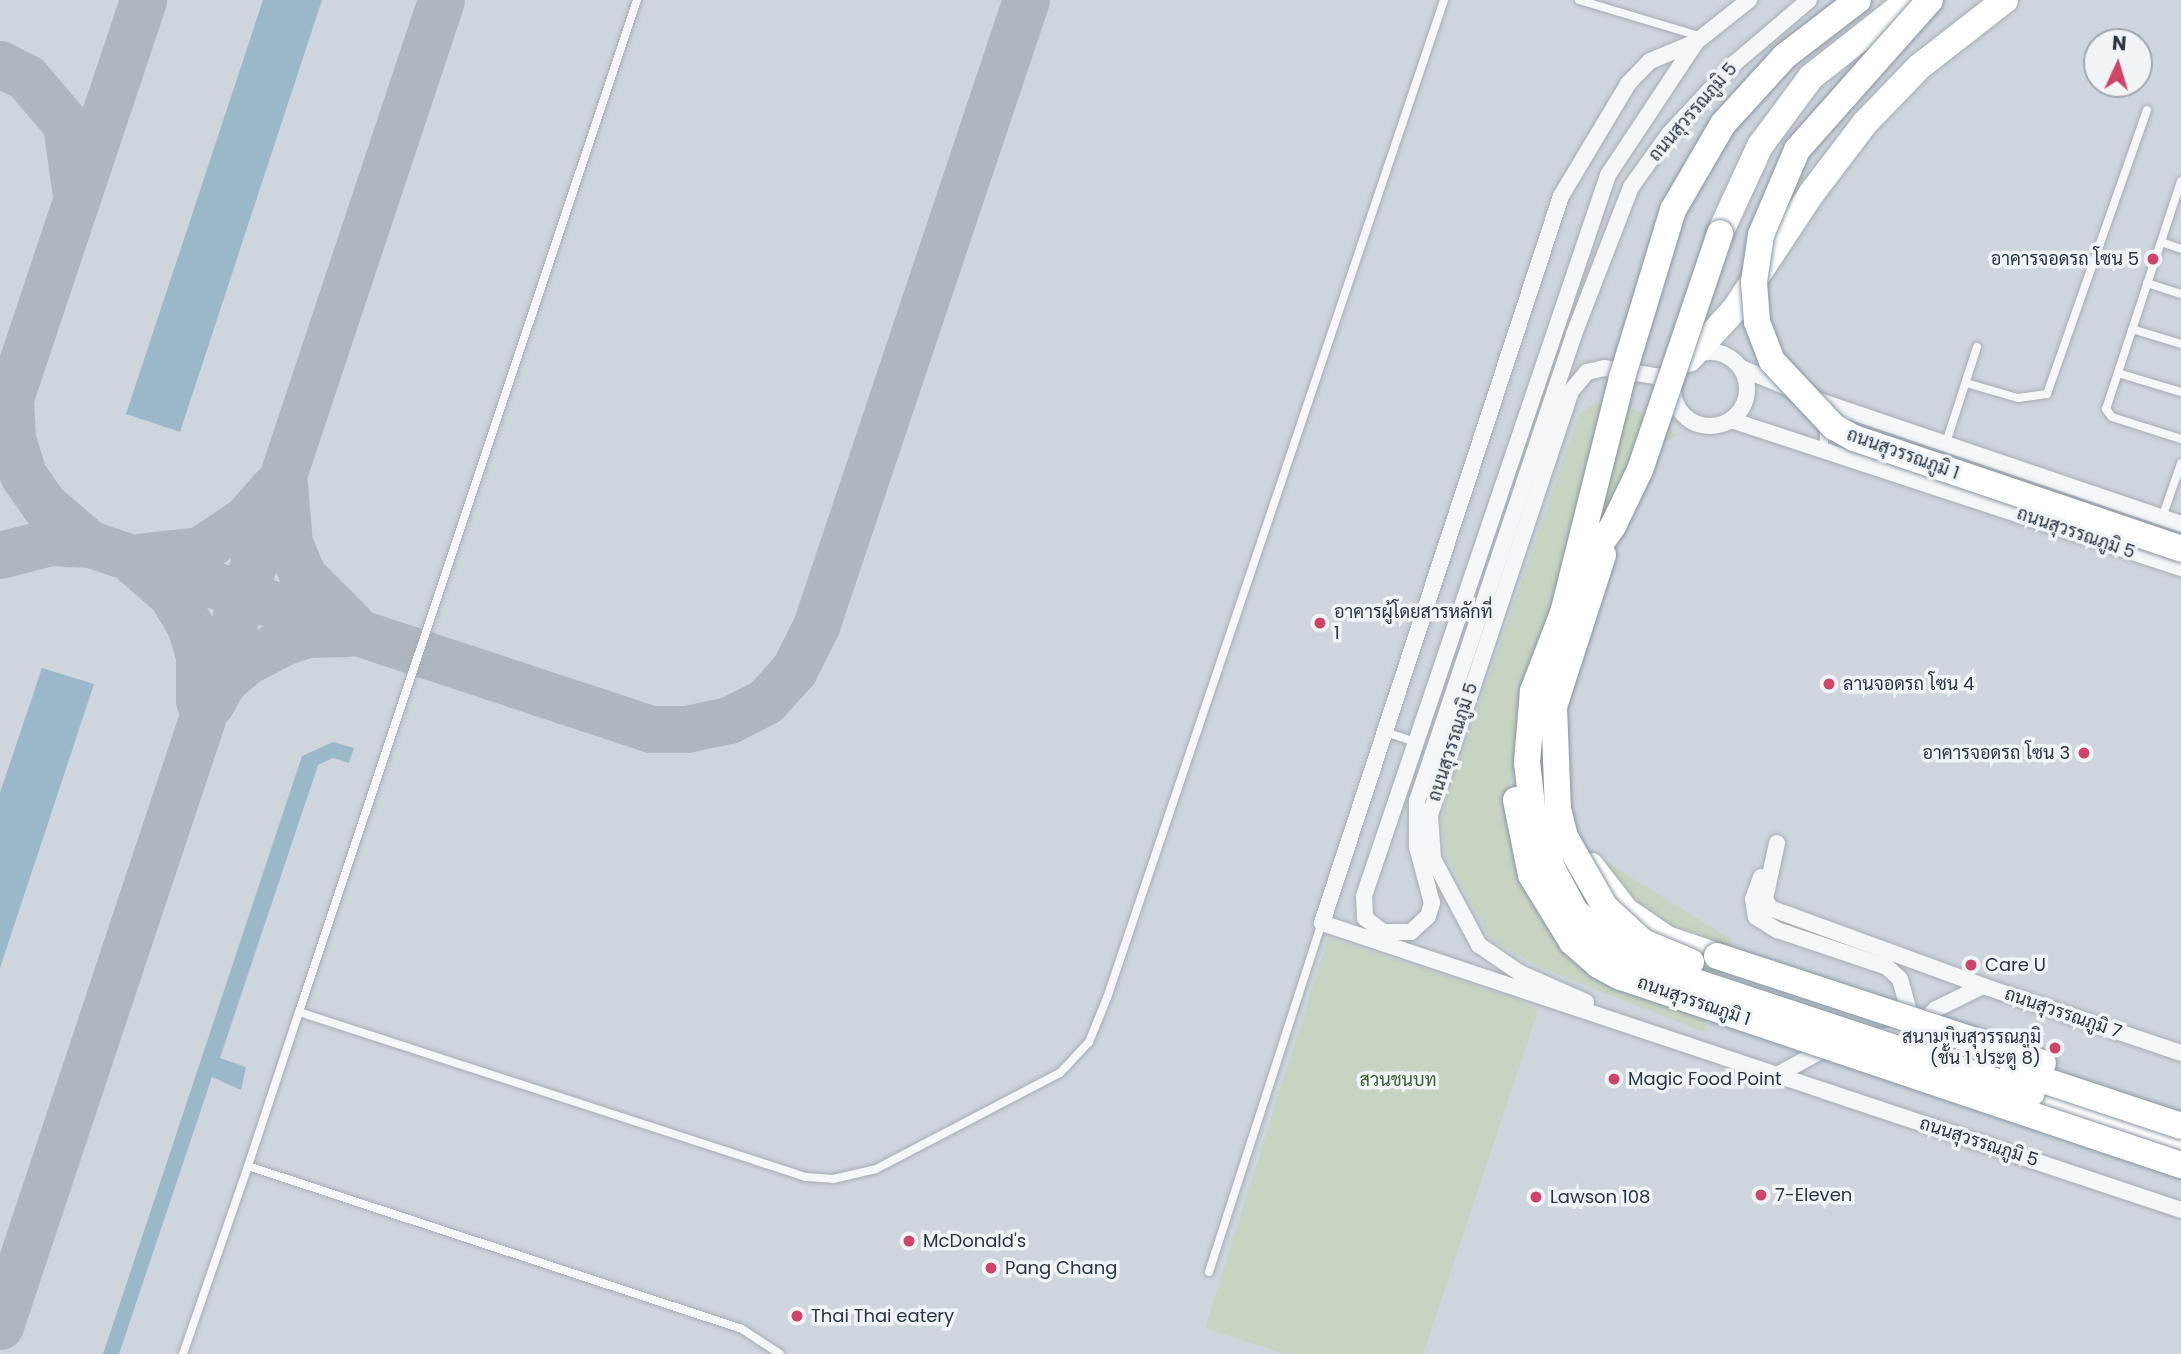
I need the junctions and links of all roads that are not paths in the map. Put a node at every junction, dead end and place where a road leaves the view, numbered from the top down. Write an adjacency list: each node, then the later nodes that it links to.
1 (637, 0): 49 (lane)
2 (1444, 0): 49 (lane)
3 (1579, 0): 10 (lane)
4 (1749, 0): 10 (street, ถนนสุวรรณภูมิ 5)
5 (1809, 0): 45 (street, ถนนสุวรรณภูมิ 5)
6 (1858, 0): 41 (highway, ถนนสุวรรณภูมิ 1, bridge)
7 (1909, 0): 37 (highway, ถนนสุวรรณภูมิ 1, bridge)
8 (1930, 0): 39 (highway, ถนนสุวรรณภูมิ 1, bridge)
9 (2005, 0): 22 (highway)
10 (1699, 40): 42 (street, ถนนสุวรรณภูมิ 5); 43 (street, ถนนสุวรรณภูมิ 5)
11 (2147, 110): 24 (lane)
12 (2181, 181): 13 (lane)
13 (2178, 197): 14 (lane)
14 (2161, 242): 15 (lane); 16 (lane)
15 (2181, 249)
16 (2147, 283): 17 (lane); 18 (lane)
17 (2181, 294)
18 (2132, 329): 19 (lane); 23 (lane)
19 (2181, 344)
20 (1977, 347): 24 (lane)
21 (1741, 368): 22 (street, ถนนสุวรรณภูมิ 5); 26 (street, ถนนสุวรรณภูมิ 5); 27 (street)
22 (1681, 369): 27 (street, ถนนสุวรรณภูมิ 5); 50 (street, ถนนสุวรรณภูมิ 5)
23 (2118, 373): 25 (lane); 28 (lane)
24 (1965, 383): 29 (lane)
25 (2181, 392)
26 (1840, 410): 29 (street, ถนนสุวรรณภูมิ 5); 30 (lane)
27 (1731, 420): 30 (street, ถนนสุวรรณภูมิ 5)
28 (2181, 439)
29 (1945, 446): 32 (street, ถนนสุวรรณภูมิ 5)
30 (1824, 451): 34 (street, ถนนสุวรรณภูมิ 5)
31 (2181, 463): 35 (lane)
32 (2010, 468): 33 (street, ถนนสุวรรณภูมิ 5); 34 (lane)
33 (2122, 505): 35 (street, ถนนสุวรรณภูมิ 5); 38 (lane)
34 (1997, 506): 38 (street, ถนนสุวรรณภูมิ 5)
35 (2162, 518): 36 (street, ถนนสุวรรณภูมิ 5)
36 (2181, 524)
37 (1613, 526): 56 (highway, ถนนสุวรรณภูมิ 1, bridge); 58 (highway, ถนนสุวรรณภูมิ 1, bridge)
38 (2109, 544): 40 (street, ถนนสุวรรณภูมิ 5)
39 (2181, 549)
40 (2181, 568)
41 (1563, 612): 54 (highway, ถนนสุวรรณภูมิ 1, bridge); 57 (highway, ถนนสุวรรณภูมิ 1, bridge)
42 (1384, 732): 43 (lane); 44 (street, ถนนสุวรรณภูมิ 5)
43 (1416, 742): 45 (street, ถนนสุวรรณภูมิ 5)
44 (1322, 923): 46 (street, ถนนสุวรรณภูมิ 5); 61 (lane)
45 (1383, 932): 46 (street, ถนนสุวรรณภูมิ 5); 47 (street, ถนนสุวรรณภูมิ 5)
46 (1358, 936): 47 (street, ถนนสุวรรณภูมิ 5)
47 (1399, 949): 50 (street, ถนนสุวรรณภูมิ 5)
48 (1983, 986): 51 (street, ถนนสุวรรณภูมิ 7); 51 (street); 52 (street, ถนนสุวรรณภูมิ 7)
49 (299, 1012): 59 (lane)
50 (1638, 1029): 53 (street, ถนนสุวรรณภูมิ 5)
51 (1912, 1030): 53 (street, ถนนสุวรรณภูมิ 7); 55 (street)
52 (2181, 1053)
53 (1777, 1075): 60 (street, ถนนสุวรรณภูมิ 5)
54 (2181, 1109)
55 (2181, 1119)
56 (2181, 1126)
57 (2181, 1143)
58 (2181, 1165)
59 (248, 1166): 62 (lane); 63 (lane)
60 (2181, 1210)
61 (1209, 1272)
62 (183, 1354)
63 (780, 1354)

